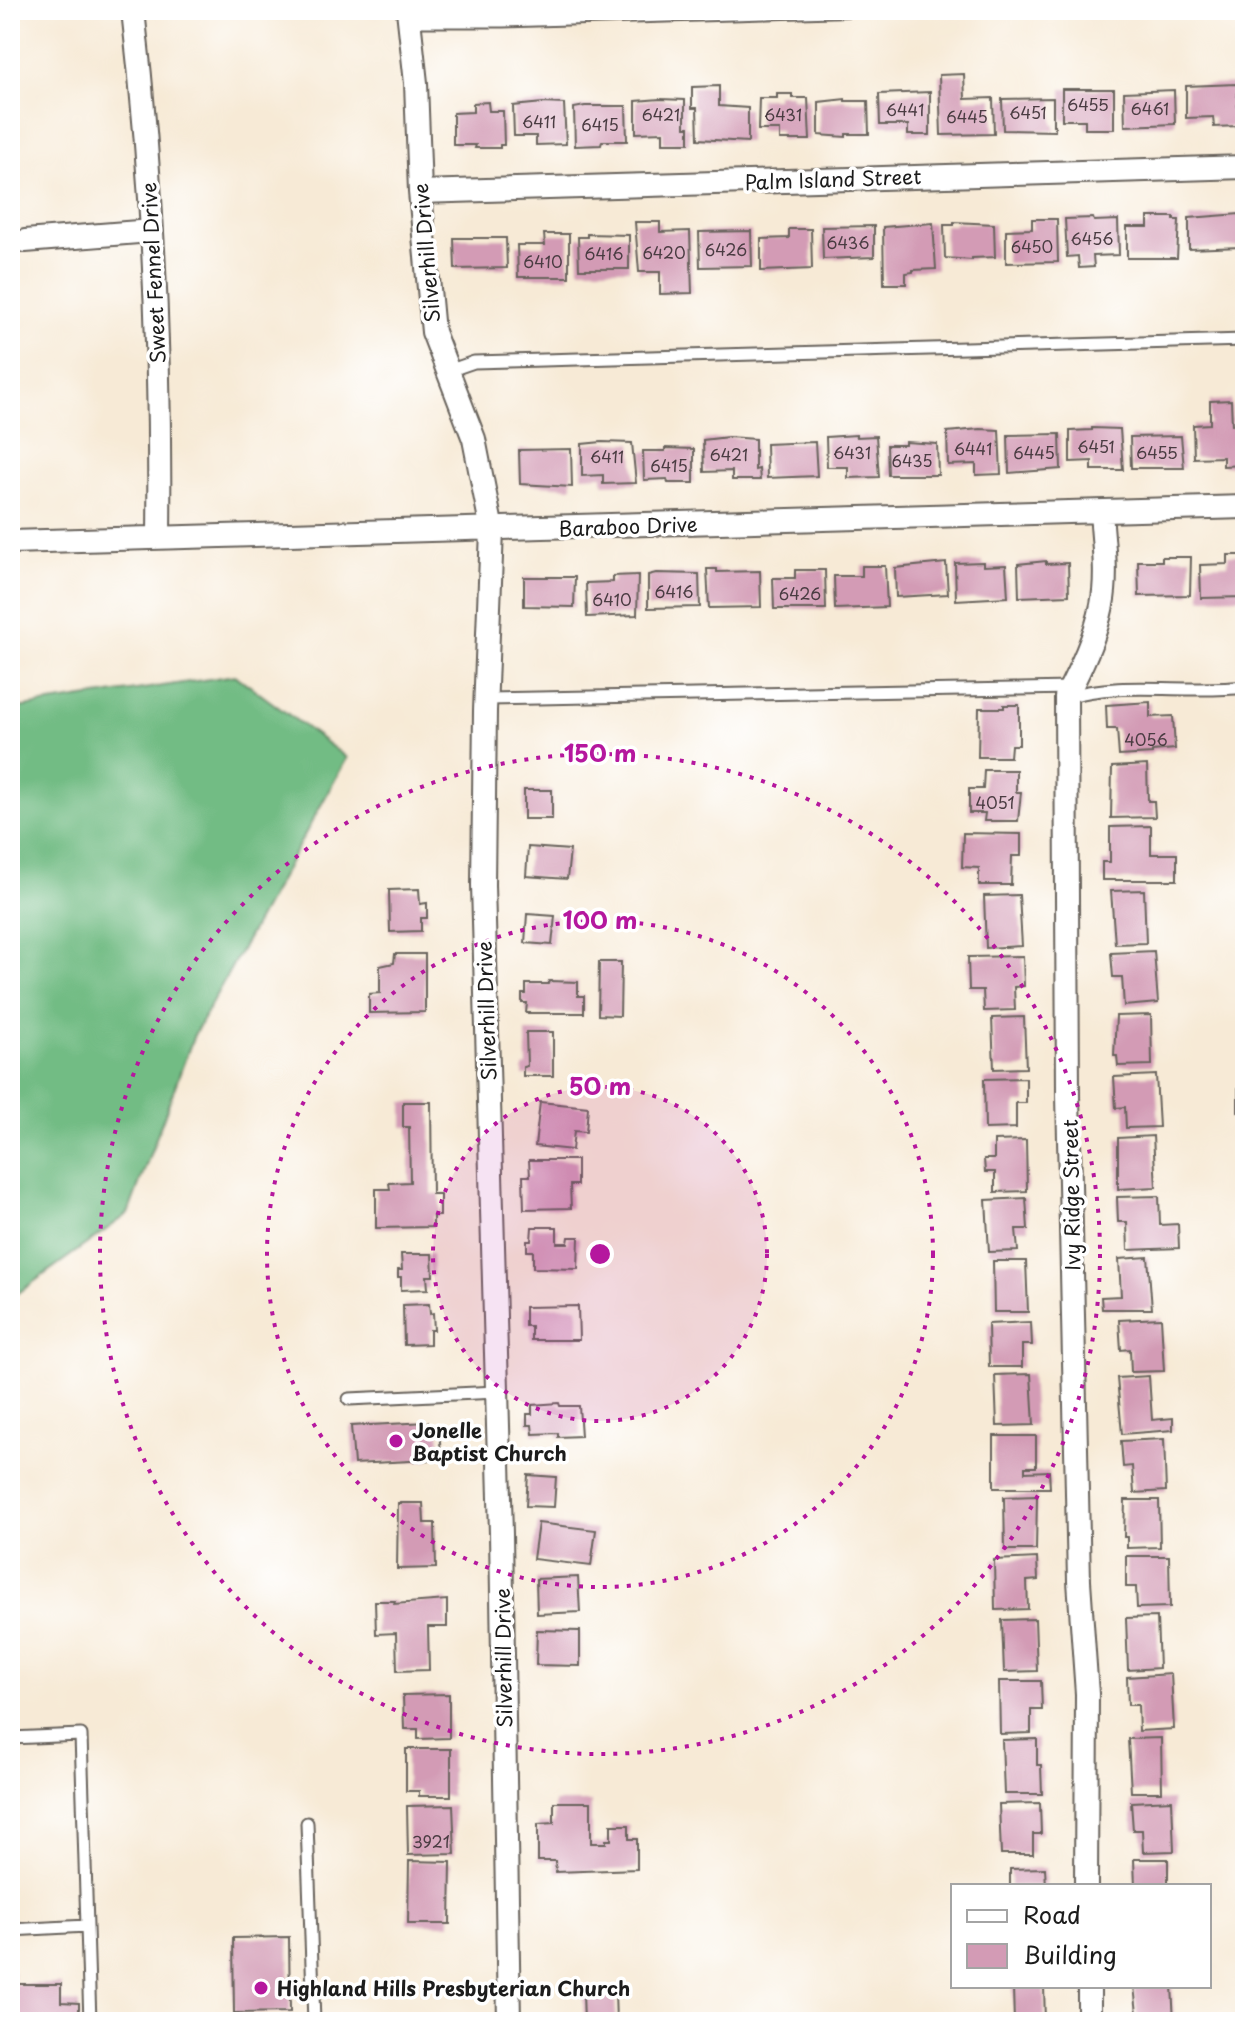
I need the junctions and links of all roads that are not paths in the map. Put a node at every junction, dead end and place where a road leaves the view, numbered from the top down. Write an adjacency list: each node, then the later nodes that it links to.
1 (133, 10): 6 (street, Sweet Fennel Drive)
2 (864, 10): 3 (lane)
3 (408, 15): 5 (street, Silverhill Drive)
4 (1245, 167): 5 (street, Palm Island Street)
5 (420, 192): 9 (street, Silverhill Drive)
6 (151, 231): 7 (street); 13 (street, Sweet Fennel Drive)
7 (25, 241)
8 (1245, 340): 9 (lane)
9 (448, 371): 12 (street, Silverhill Drive)
10 (1245, 507): 11 (street, Baraboo Drive)
11 (1101, 512): 12 (street, Baraboo Drive); 16 (street, Ivy Ridge Street)
12 (492, 530): 13 (street, Baraboo Drive); 17 (street, Silverhill Drive)
13 (159, 536): 14 (street, Baraboo Drive)
14 (10, 542)
15 (1245, 687): 16 (lane)
16 (1068, 693): 17 (lane); 22 (street, Ivy Ridge Street)
17 (486, 699): 18 (street, Silverhill Drive)
18 (497, 1392): 19 (lane); 28 (street, Silverhill Drive)
19 (349, 1399)
20 (10, 1738): 23 (lane)
21 (307, 1823): 27 (lane)
22 (1086, 1884)
23 (87, 1926): 24 (lane); 26 (lane)
24 (10, 1930)
25 (1089, 1988): 29 (street)
26 (90, 2022)
27 (314, 2022)
28 (509, 2022)
29 (1089, 2022)

